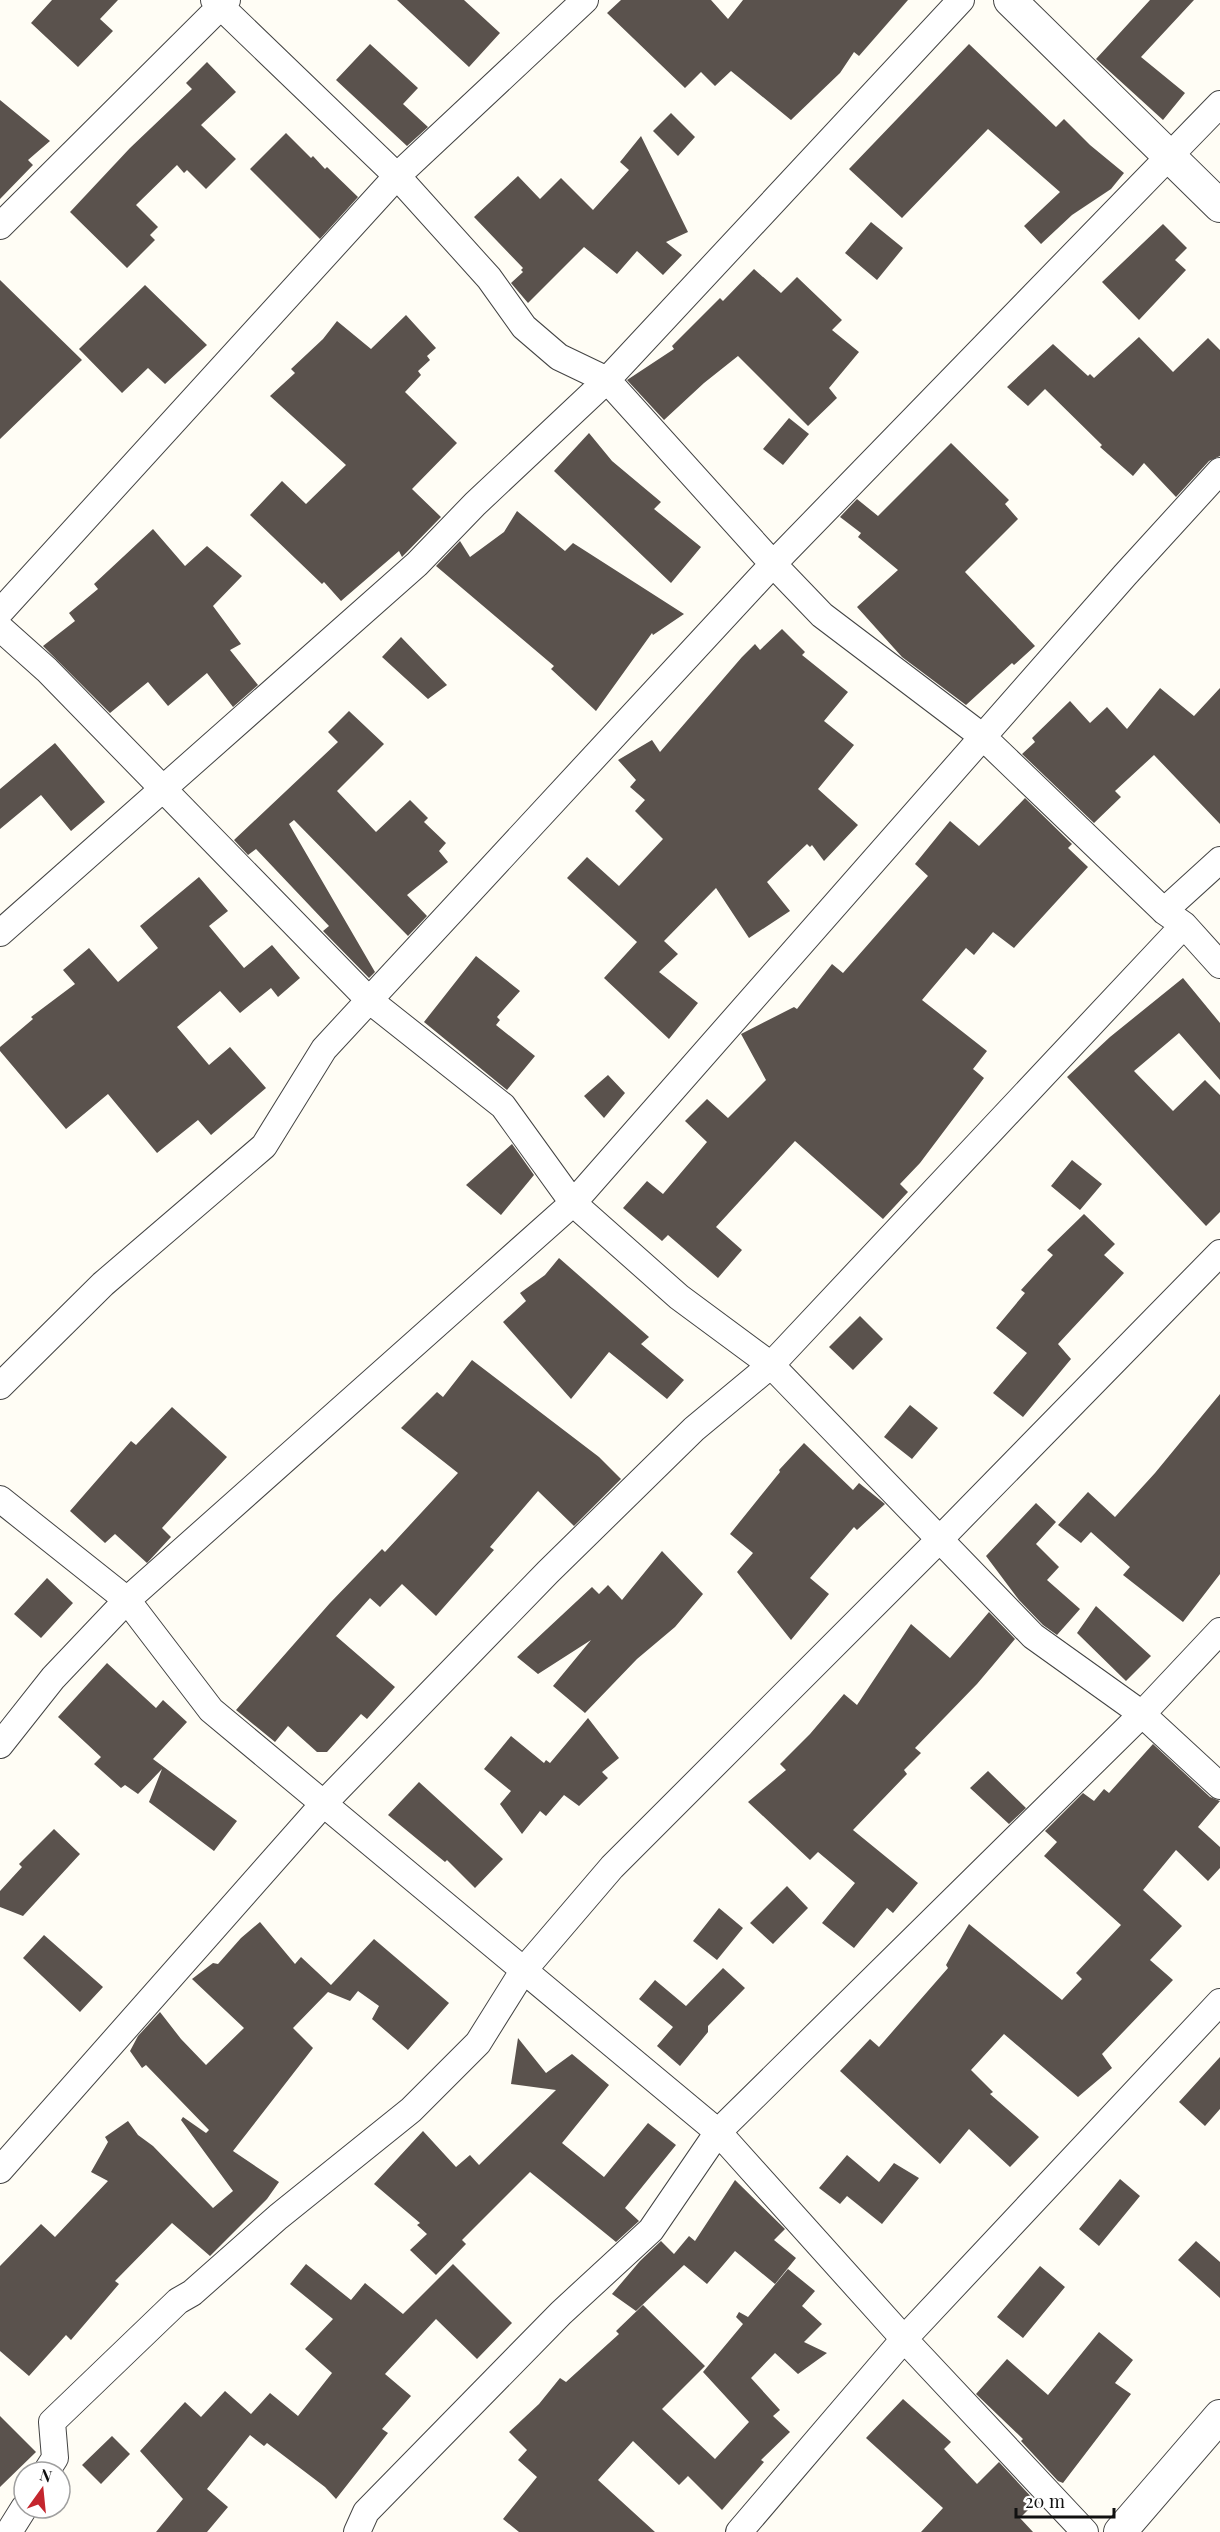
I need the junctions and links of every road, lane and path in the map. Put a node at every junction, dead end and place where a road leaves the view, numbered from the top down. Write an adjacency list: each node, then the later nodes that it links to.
1 (585, 0): 7 (street)
2 (961, 0): 10 (street)
3 (1010, 0): 6 (street)
4 (221, 2): 7 (street); 9 (street)
5 (1220, 104): 6 (street)
6 (1170, 157): 8 (street); 12 (street)
7 (398, 176): 10 (street); 13 (street)
8 (1220, 206)
9 (0, 226)
10 (607, 380): 12 (street); 16 (street)
11 (1220, 471): 15 (street)
12 (773, 564): 15 (street); 21 (street)
13 (0, 612)
14 (0, 628): 16 (street)
15 (983, 737): 18 (street); 22 (street)
16 (163, 790): 19 (street); 21 (street)
17 (1220, 860): 18 (street)
18 (1174, 918): 20 (street); 24 (street)
19 (0, 933)
20 (1220, 965)
21 (369, 1000): 22 (street); 25 (street)
22 (573, 1203): 24 (street); 28 (street)
23 (1220, 1253): 27 (street)
24 (771, 1365): 27 (street); 33 (street)
25 (0, 1386)
26 (0, 1499): 28 (street)
27 (940, 1539): 30 (street); 34 (street)
28 (127, 1600): 31 (street); 33 (street)
29 (1220, 1631): 30 (street)
30 (1142, 1714): 32 (street); 36 (street)
31 (0, 1745)
32 (1220, 1786)
33 (325, 1802): 34 (street); 37 (street)
34 (523, 1971): 36 (street); 40 (street)
35 (1220, 2002): 38 (street)
36 (718, 2132): 38 (street); 41 (street)
37 (0, 2170)
38 (903, 2339): 42 (street); 43 (street)
39 (1220, 2416): 44 (street)
40 (54, 2460)
41 (357, 2532)
42 (739, 2532)
43 (1085, 2532)
44 (1120, 2532)

